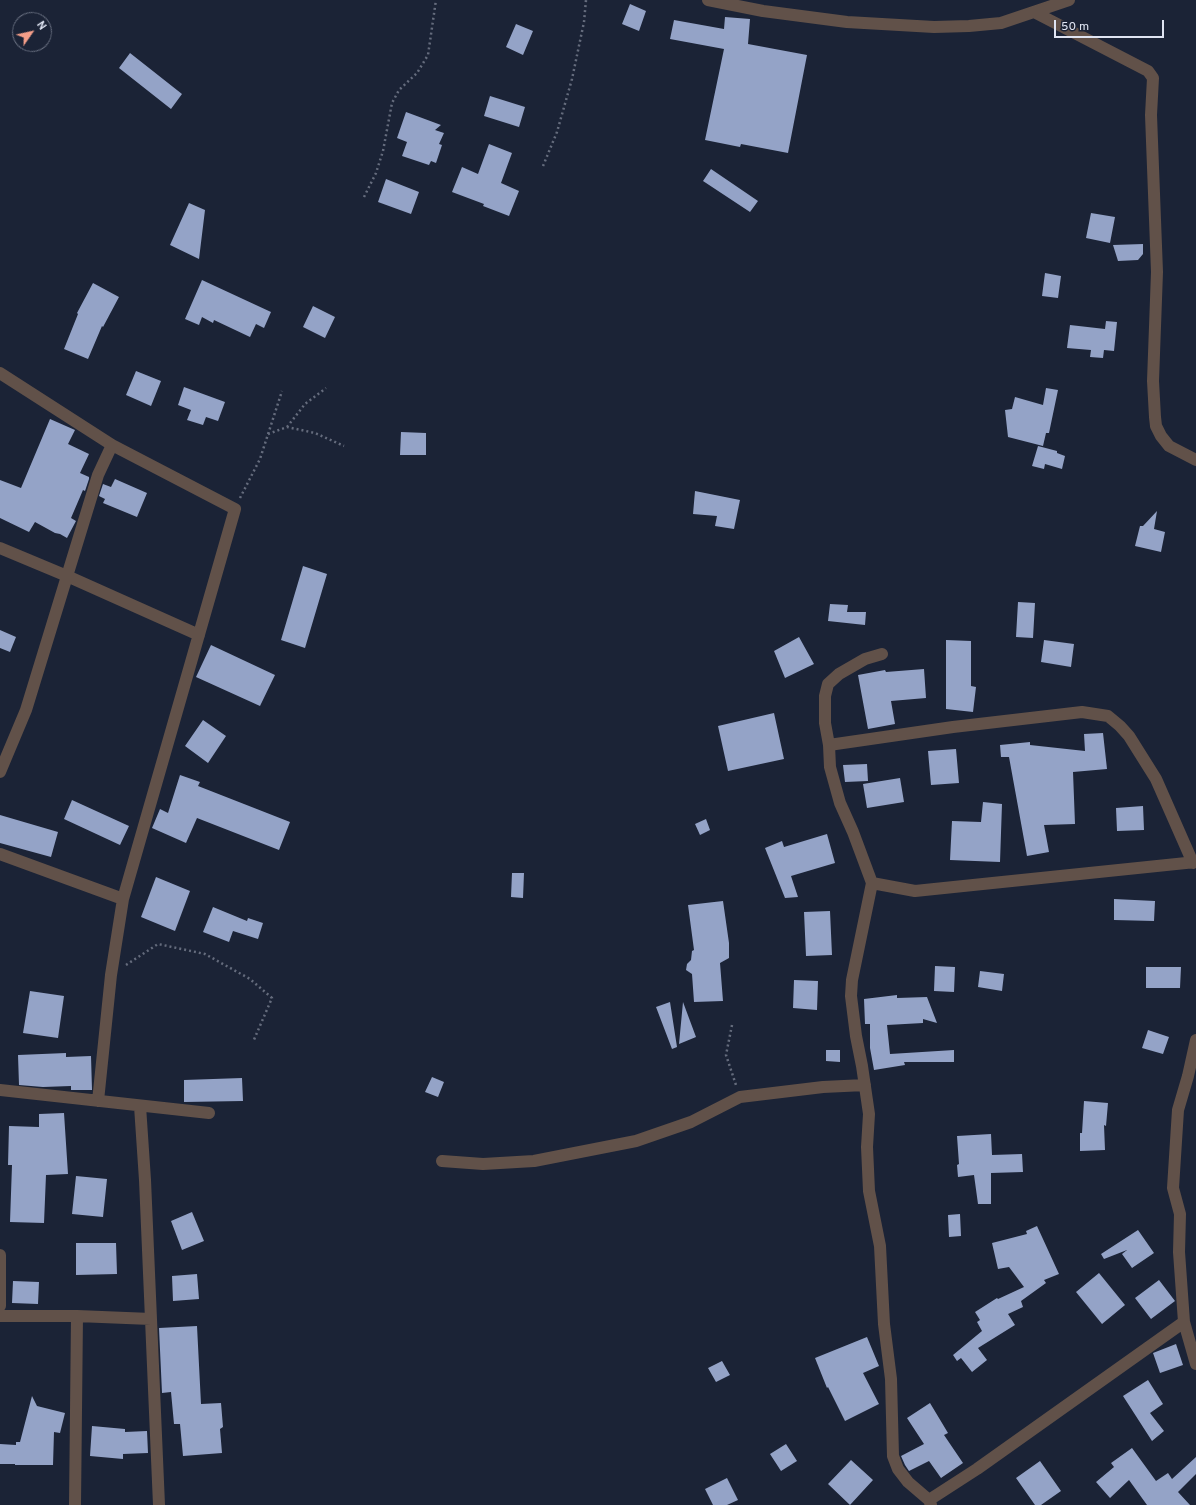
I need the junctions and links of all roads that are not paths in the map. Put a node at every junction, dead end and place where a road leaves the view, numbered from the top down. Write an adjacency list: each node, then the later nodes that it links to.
1 (708, 0): 3 (street)
2 (1069, 0): 4 (street)
3 (756, 5): 4 (street)
4 (1034, 12): 7 (street)
5 (0, 373): 6 (street)
6 (112, 445): 9 (street); 10 (street)
7 (1196, 460)
8 (0, 548): 9 (street)
9 (67, 576): 10 (street); 13 (street)
10 (199, 635): 17 (street)
11 (882, 654): 12 (street)
12 (830, 745): 15 (street); 16 (street)
13 (0, 772)
14 (0, 854): 17 (street)
15 (1194, 863): 16 (street)
16 (872, 883): 19 (street)
17 (123, 899): 21 (street)
18 (1196, 1040): 30 (street)
19 (865, 1085): 24 (street); 32 (street)
20 (0, 1090): 21 (street)
21 (98, 1101): 22 (street)
22 (140, 1106): 23 (street); 29 (street)
23 (210, 1113)
24 (442, 1161)
25 (0, 1255): 26 (street)
26 (0, 1306)
27 (0, 1316): 28 (street)
28 (77, 1316): 29 (street); 33 (street)
29 (151, 1319): 34 (street)
30 (1184, 1322): 31 (street); 32 (street)
31 (1196, 1364)
32 (930, 1503)
33 (75, 1505)
34 (159, 1505)

